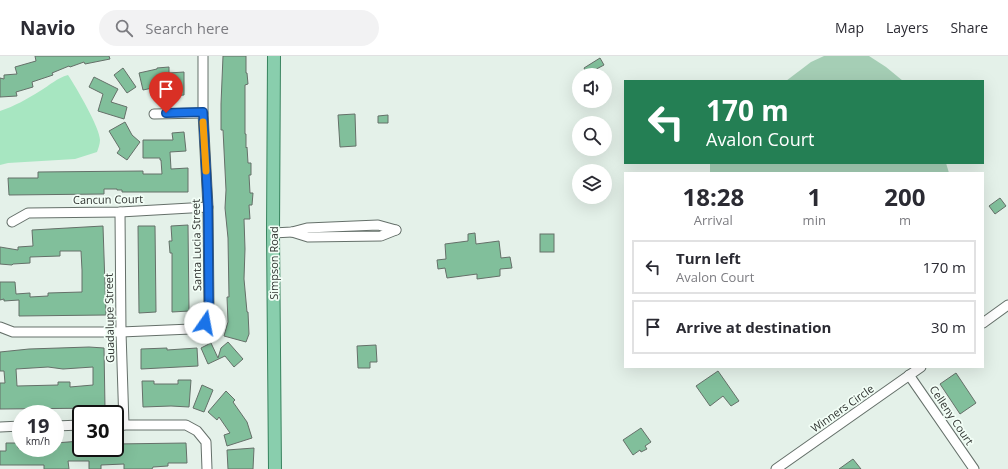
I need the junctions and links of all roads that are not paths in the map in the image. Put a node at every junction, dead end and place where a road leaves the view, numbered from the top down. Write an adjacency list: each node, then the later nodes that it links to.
1 (203, 56): 3 (street, Santa Lucia Street)
2 (274, 56): 9 (main road, Simpson Road)
3 (203, 112): 4 (street); 5 (street, Santa Lucia Street)
4 (154, 114)
5 (208, 207): 6 (street, Cancun Court); 13 (street, Santa Lucia Street)
6 (120, 212): 7 (street, Cancun Court); 13 (street, Guadalupe Street)
7 (12, 222)
8 (292, 232): 8 (street); 9 (street)
9 (273, 233): 21 (main road, Simpson Road)
10 (1008, 305): 11 (street)
11 (984, 322)
12 (0, 327): 13 (street, Santa Lucia Street)
13 (121, 332): 16 (street, Guadalupe Street)
14 (920, 368): 15 (street, Winners Circle)
15 (910, 375): 22 (street, Winners Circle); 23 (street, Celleny Court)
16 (120, 405)
17 (124, 425): 20 (street)
18 (12, 426): 19 (street)
19 (0, 427)
20 (207, 469)
21 (275, 469)
22 (776, 469)
23 (974, 469)

